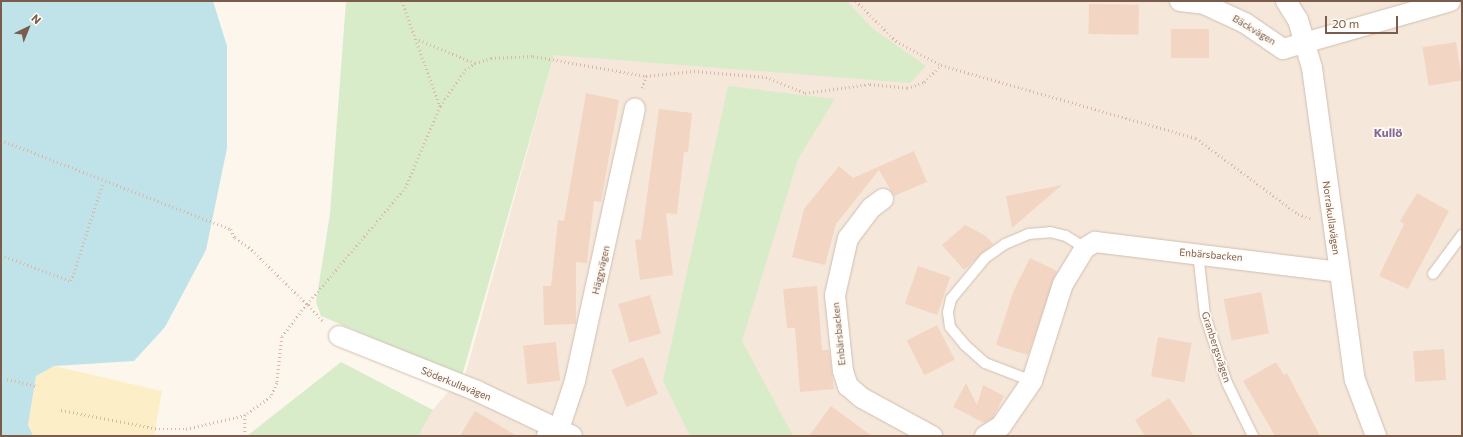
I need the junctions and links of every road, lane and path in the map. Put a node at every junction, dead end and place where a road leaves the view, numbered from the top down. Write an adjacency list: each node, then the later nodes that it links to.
1 (402, 1): 6 (path)
2 (856, 1): 9 (path)
3 (1180, 1): 7 (street, Bäckvägen)
4 (1286, 1): 7 (street, Norrakullavägen)
5 (1450, 1): 7 (street, Bäckvägen)
6 (418, 40): 8 (path); 10 (path)
7 (1305, 44): 15 (street, Norrakullavägen)
8 (475, 63): 9 (path); 10 (path)
9 (941, 65): 15 (path)
10 (440, 106): 22 (path)
11 (636, 109): 29 (street, Häggvägen)
12 (1, 140): 13 (path)
13 (103, 182): 19 (path); 22 (path)
14 (883, 199): 31 (street, Enbärsbacken)
15 (1331, 225): 20 (street, Norrakullavägen)
16 (1462, 235): 21 (lane)
17 (1085, 248): 18 (street, Enbärsbacken); 25 (street); 25 (lane)
18 (1198, 253): 20 (street, Enbärsbacken); 33 (lane, Granbergsvägen)
19 (1, 255)
20 (1339, 272): 34 (street, Norrakullavägen)
21 (1433, 274)
22 (307, 304): 23 (path); 28 (path)
23 (339, 336): 29 (street, Söderkullavägen)
24 (7, 379): 26 (path)
25 (1032, 381): 32 (street)
26 (38, 386)
27 (61, 410): 28 (path)
28 (245, 416): 30 (path)
29 (559, 434)
30 (245, 436)
31 (932, 436)
32 (985, 436)
33 (1253, 436)
34 (1376, 436)

